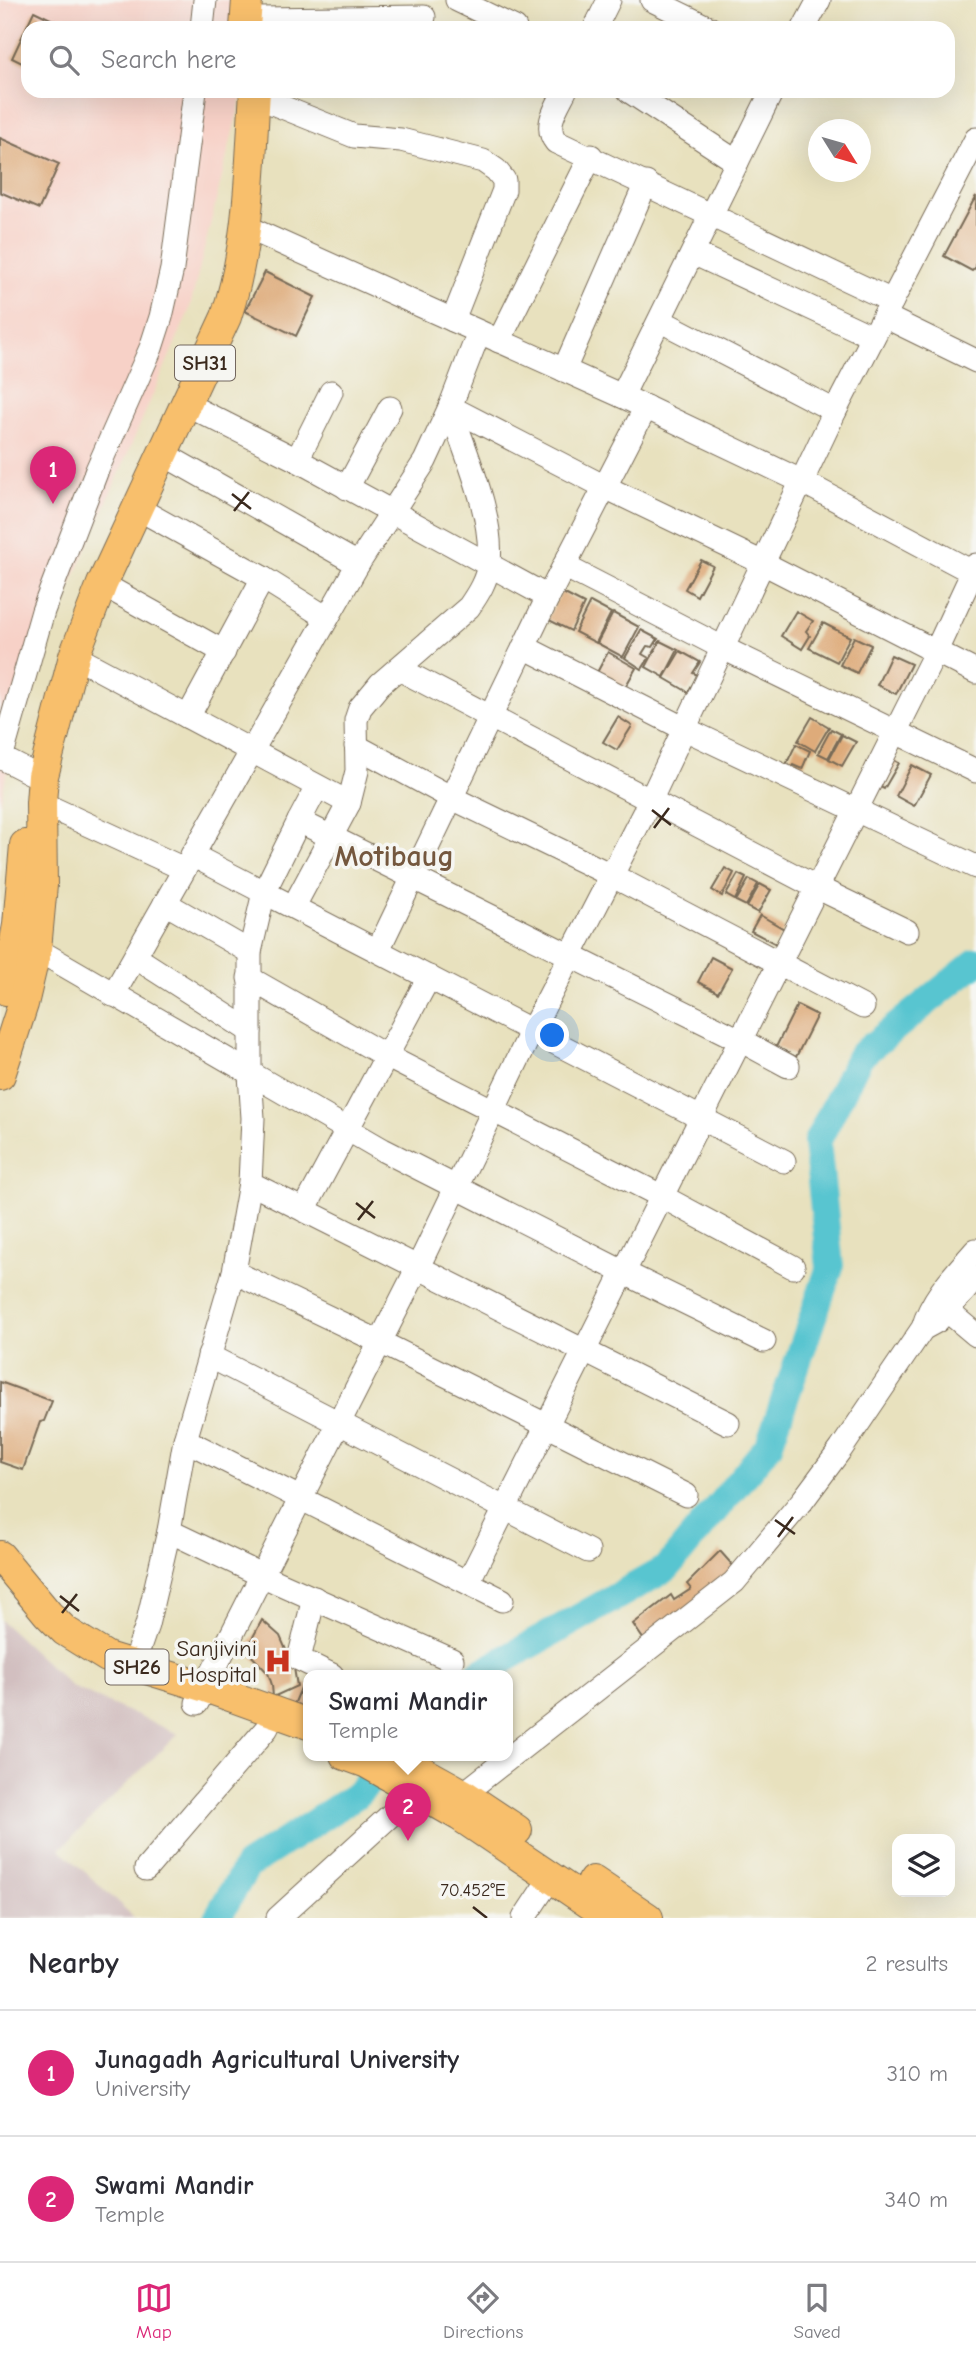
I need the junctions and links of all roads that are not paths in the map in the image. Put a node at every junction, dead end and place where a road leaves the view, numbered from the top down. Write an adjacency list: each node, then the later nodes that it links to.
1 (205, 0): 8 (street)
2 (457, 0): 9 (street)
3 (609, 0): 10 (street)
4 (652, 0): 11 (street)
5 (819, 0): 12 (street)
6 (255, 15): 7 (street)
7 (425, 15)
8 (203, 21)
9 (500, 21)
10 (599, 21)
11 (695, 21)
12 (808, 21)
13 (194, 98): 71 (street)
14 (249, 98): 73 (main road)
15 (250, 98): 26 (main road, SH31)
16 (262, 98): 29 (street)
17 (562, 98): 21 (street)
18 (640, 98): 22 (street)
19 (769, 98): 22 (street)
20 (976, 139): 23 (street)
21 (590, 156): 24 (street); 31 (street)
22 (737, 162): 25 (street)
23 (971, 162): 28 (street)
24 (646, 183): 25 (street); 34 (street)
25 (711, 215): 27 (street); 28 (street)
26 (246, 227): 29 (street); 37 (main road, SH31)
27 (693, 253): 30 (street); 32 (street)
28 (888, 308): 32 (street); 33 (street)
29 (453, 320): 31 (street)
30 (661, 321): 36 (street); 41 (street)
31 (489, 336): 34 (street); 38 (street)
32 (873, 337): 41 (street)
33 (976, 361)
34 (564, 370): 36 (street)
35 (331, 392): 43 (street)
36 (622, 396): 39 (street)
37 (186, 404): 42 (main road, SH31); 43 (street)
38 (450, 407): 45 (street); 48 (street); 51 (street)
39 (646, 407): 44 (street); 45 (street)
40 (390, 408): 46 (street)
41 (835, 411): 44 (street)
42 (163, 454): 47 (main road, SH31); 50 (street)
43 (297, 460): 46 (street)
44 (801, 481): 49 (street); 53 (street)
45 (604, 487): 49 (street); 52 (street)
46 (347, 488): 48 (street)
47 (137, 508): 54 (street); 55 (main road, SH31)
48 (394, 512): 50 (street); 51 (street)
49 (763, 563): 59 (street); 60 (street)
50 (358, 564): 57 (street)
51 (489, 564): 56 (street); 63 (street)
52 (564, 566): 56 (street); 59 (street)
53 (975, 571): 60 (street)
54 (263, 578): 57 (street); 61 (street)
55 (102, 584): 61 (street); 62 (main road, SH31)
56 (548, 597): 58 (street)
57 (327, 618): 70 (street)
58 (524, 647): 65 (street); 67 (street)
59 (723, 648): 67 (street); 68 (street)
60 (936, 651): 64 (street); 68 (street)
61 (224, 652): 66 (street)
62 (74, 656): 66 (street); 77 (main road, SH31)
63 (398, 669): 65 (street); 69 (street)
64 (976, 672)
65 (489, 716): 75 (street); 76 (street)
66 (188, 717): 70 (street)
67 (685, 729): 76 (street); 79 (street)
68 (894, 731): 72 (street); 79 (street)
69 (356, 746): 75 (street); 78 (street)
70 (251, 751): 74 (street); 82 (street)
71 (0, 758): 73 (street)
72 (976, 771)
73 (32, 773): 101 (main road)
74 (317, 787): 78 (street); 80 (street)
75 (452, 797): 84 (street); 85 (street)
76 (650, 801): 84 (street); 86 (street)
77 (41, 803): 82 (street); 91 (main road, SH31)
78 (349, 803): 81 (street)
79 (854, 811): 83 (street); 86 (street)
80 (299, 821): 81 (street); 87 (street)
81 (332, 837): 85 (street); 89 (street)
82 (188, 862): 87 (street); 88 (street)
83 (976, 867)
84 (611, 875): 94 (street); 96 (street)
85 (413, 877): 92 (street); 94 (street)
86 (816, 887): 90 (street); 96 (street)
87 (264, 892): 89 (street); 93 (street)
88 (165, 903): 93 (street); 95 (street)
89 (294, 906): 92 (street)
90 (907, 931)
91 (36, 949): 99 (street); 107 (main road, SH31)
92 (378, 950): 97 (street)
93 (250, 952): 98 (street)
94 (570, 956): 102 (street); 104 (street)
95 (135, 957): 99 (street); 103 (street)
96 (778, 963): 100 (street); 104 (street)
97 (429, 977): 102 (street); 105 (street)
98 (249, 978): 103 (street); 105 (street)
99 (113, 995): 108 (street)
100 (863, 1007)
101 (0, 1021)
102 (532, 1030): 109 (street); 110 (street)
103 (250, 1031): 108 (street)
104 (740, 1040): 106 (street); 110 (street)
105 (386, 1056): 109 (street); 111 (street)
106 (788, 1066)
107 (0, 1075)
108 (250, 1075): 111 (street); 113 (street)
109 (495, 1110): 114 (street); 115 (street)
110 (701, 1117): 112 (street); 115 (street)
111 (345, 1130): 114 (street); 116 (street)
112 (784, 1161)
113 (250, 1183): 116 (street); 120 (street)
114 (457, 1188): 118 (street); 121 (street)
115 (662, 1196): 119 (street); 121 (street)
116 (304, 1210): 118 (street)
117 (976, 1250): 123 (street)
118 (418, 1267): 126 (street); 127 (street)
119 (793, 1268)
120 (234, 1272): 126 (street); 128 (street)
121 (623, 1272): 125 (street); 127 (street)
122 (976, 1278): 123 (street)
123 (942, 1306): 124 (street); 151 (street)
124 (976, 1335)
125 (764, 1341)
126 (380, 1342): 129 (street); 131 (street)
127 (584, 1350): 130 (street); 131 (street)
128 (209, 1356): 129 (street); 132 (street)
129 (339, 1421): 134 (street); 135 (street)
130 (728, 1423)
131 (546, 1426): 133 (street); 135 (street)
132 (185, 1440): 134 (street); 136 (street)
133 (687, 1495)
134 (299, 1498): 139 (street); 140 (street)
135 (506, 1507): 137 (street); 140 (street)
136 (169, 1531): 139 (street); 145 (street)
137 (588, 1551)
138 (0, 1556): 145 (main road, SH26)
139 (261, 1575): 142 (street); 147 (street)
140 (468, 1582): 143 (street)
141 (0, 1584): 145 (main road, SH26)
142 (314, 1598): 144 (street); 146 (street)
143 (502, 1600)
144 (452, 1660)
145 (113, 1665): 147 (main road, SH26)
146 (322, 1670)
147 (201, 1695): 148 (main road, SH26); 149 (main road, SH26)
148 (303, 1723)
149 (267, 1727): 150 (main road, SH26); 156 (street)
150 (303, 1740)
151 (513, 1755)
152 (374, 1761): 154 (main road)
153 (505, 1761): 155 (street)
154 (419, 1781): 155 (main road); 157 (main road); 158 (street)
155 (463, 1794): 161 (main road)
156 (146, 1869)
157 (551, 1877): 159 (street); 160 (main road)
158 (278, 1918)
159 (524, 1918)
160 (611, 1918)
161 (648, 1918)

